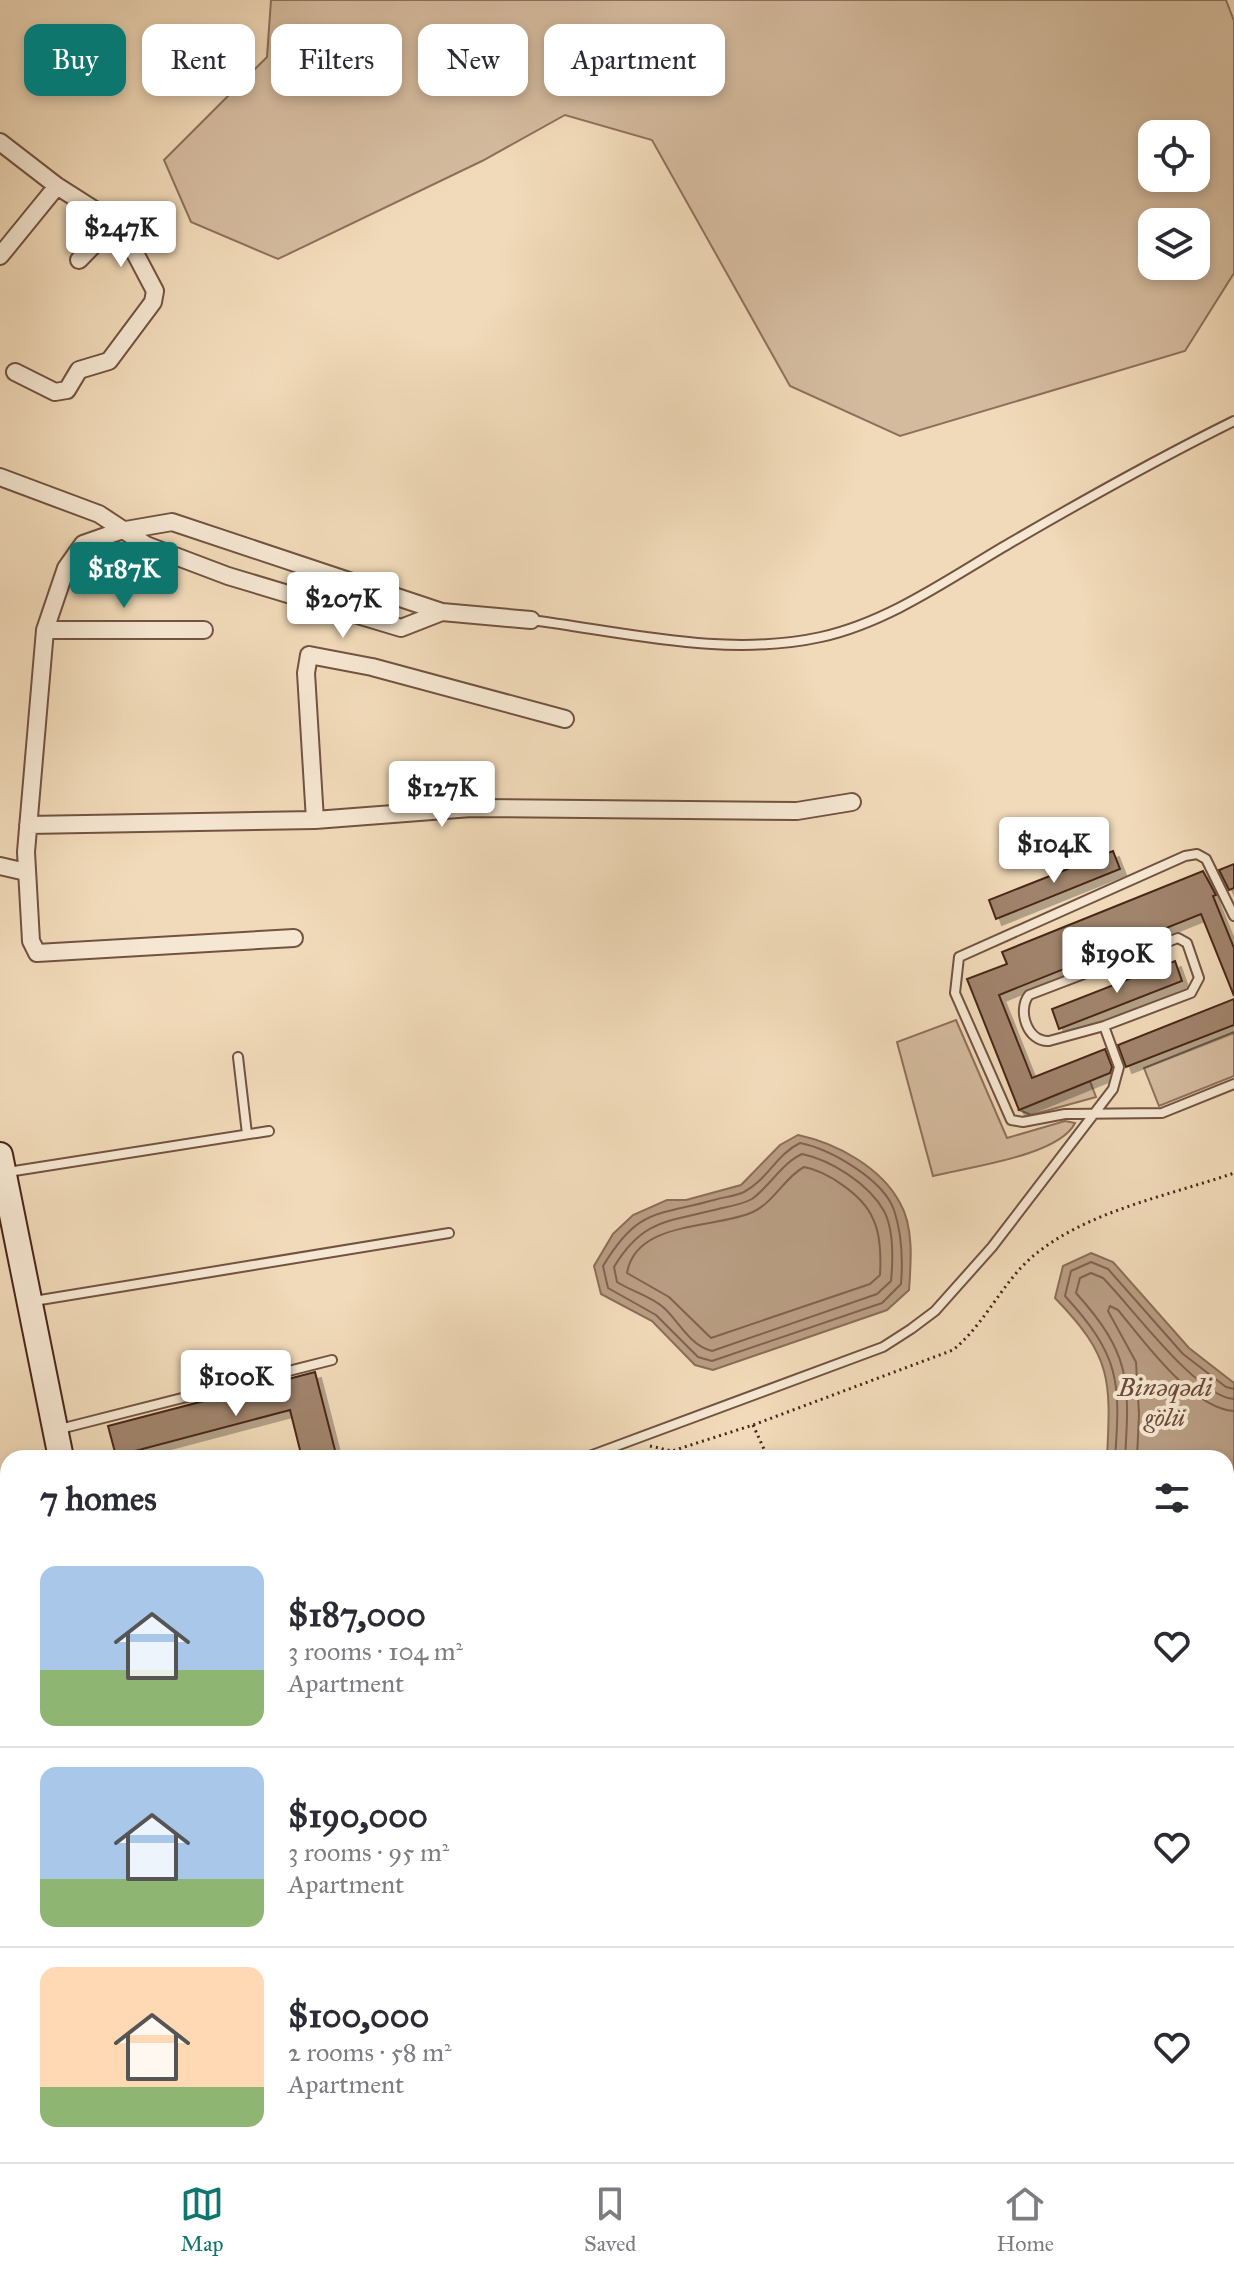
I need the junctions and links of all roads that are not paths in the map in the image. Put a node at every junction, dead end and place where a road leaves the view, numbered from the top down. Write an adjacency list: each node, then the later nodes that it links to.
1 (0, 142): 2 (street)
2 (57, 186): 3 (street); 4 (street)
3 (115, 223): 5 (street); 6 (street)
4 (0, 256)
5 (79, 260)
6 (15, 372)
7 (1234, 421): 11 (lane)
8 (0, 477): 9 (street)
9 (120, 531): 10 (street); 10 (street); 12 (street)
10 (442, 612): 11 (street)
11 (531, 620)
12 (45, 630): 13 (street); 17 (street)
13 (204, 630)
14 (565, 719): 16 (street)
15 (852, 802): 16 (street)
16 (315, 820): 17 (street)
17 (28, 825): 19 (street)
18 (0, 866): 19 (street)
19 (26, 872): 21 (street)
20 (1234, 916): 25 (lane)
21 (294, 938)
22 (1104, 1026): 22 (lane); 25 (lane)
23 (238, 1057): 27 (lane)
24 (1234, 1084): 25 (lane)
25 (1096, 1116): 34 (lane)
26 (269, 1131): 27 (lane)
27 (247, 1134): 28 (lane)
28 (2, 1164): 30 (main road)
29 (449, 1233): 30 (lane)
30 (29, 1302): 32 (main road)
31 (332, 1360): 32 (lane)
32 (55, 1431): 33 (main road)
33 (59, 1450)
34 (606, 1450)

